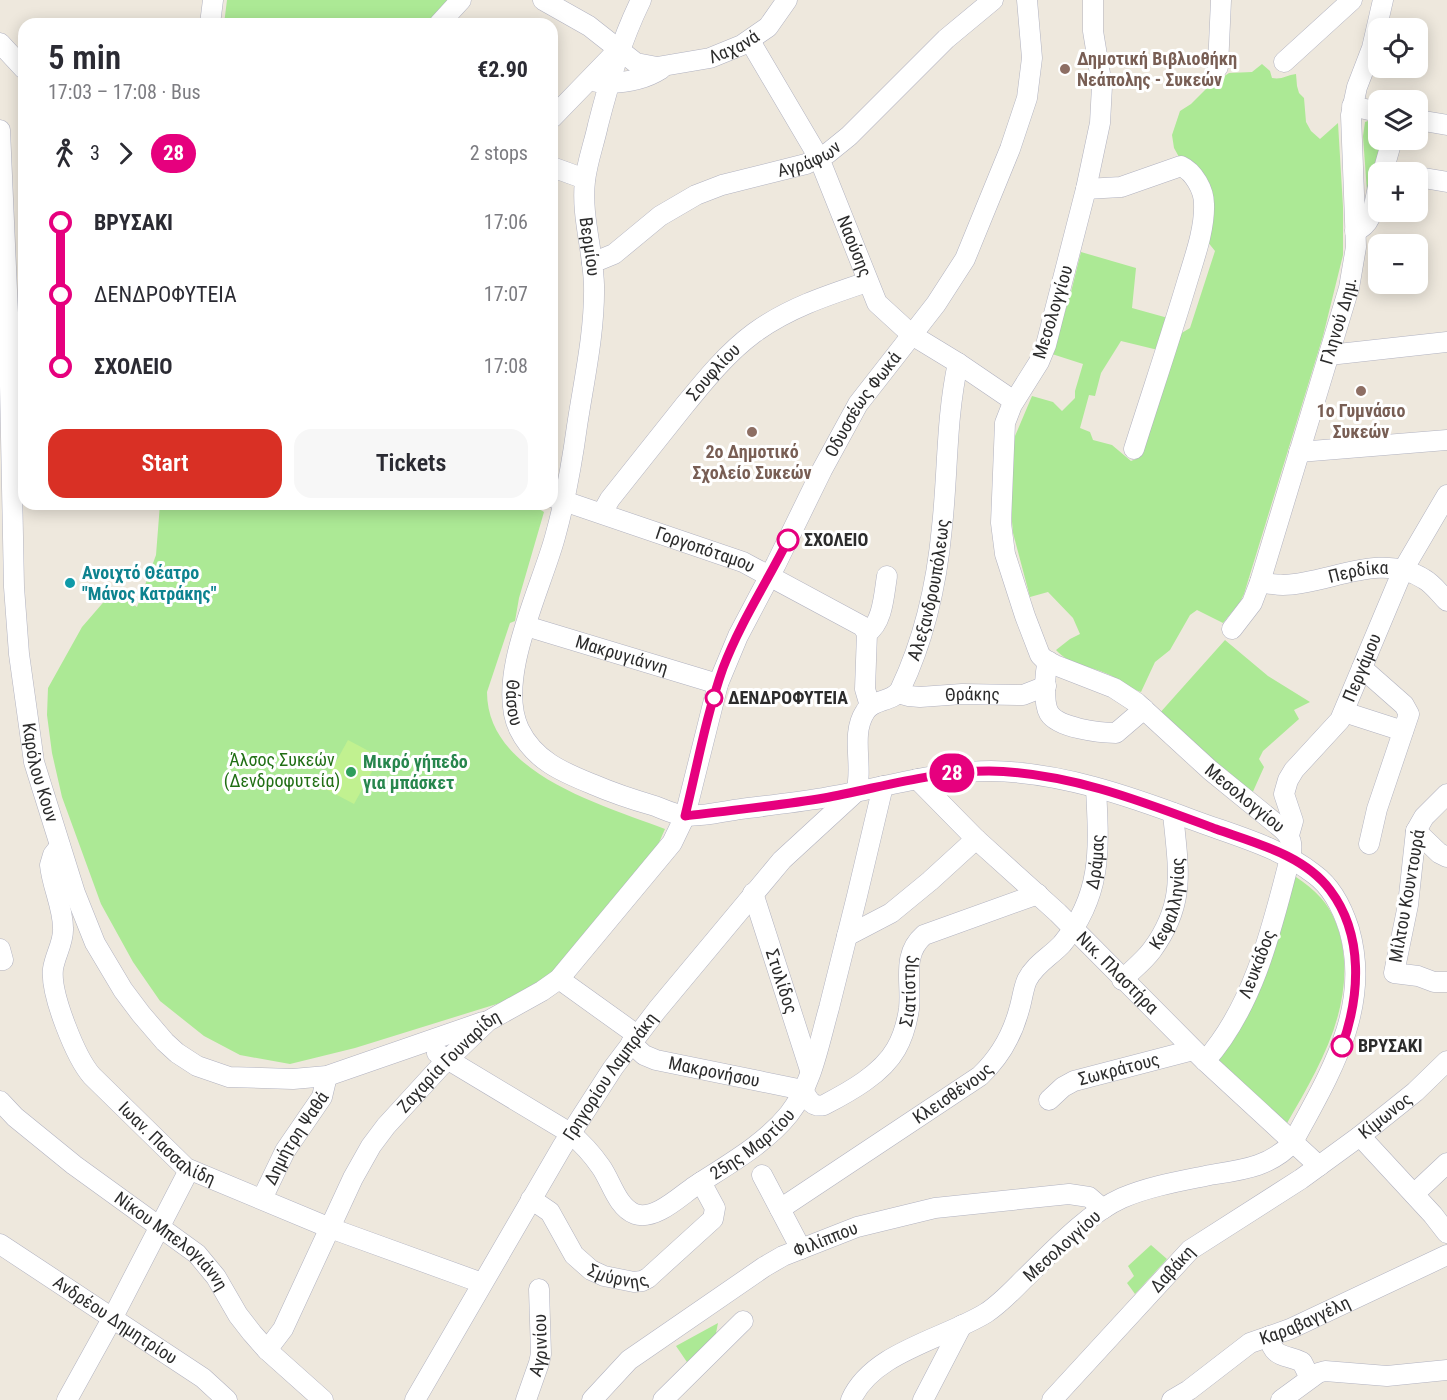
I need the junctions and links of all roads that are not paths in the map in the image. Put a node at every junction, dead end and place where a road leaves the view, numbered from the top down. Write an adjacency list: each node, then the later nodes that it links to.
1 (213, 0): 12 (street)
2 (461, 0): 13 (street)
3 (543, 0): 16 (street, Λαχανά)
4 (641, 0): 16 (street, Βερμίου)
5 (788, 0): 14 (street, Λαχανά)
6 (993, 0): 28 (street, Αγράφων)
7 (1027, 0): 38 (street, Οδυσσέως Φωκά)
8 (1093, 0): 33 (street, Μεσολογγίου)
9 (1221, 0): 20 (street)
10 (1352, 0): 18 (street)
11 (1383, 0): 22 (street, Γληνού Δημ.)
12 (211, 18)
13 (444, 18)
14 (750, 41): 19 (street, Λαχανά); 28 (street, Ναούσης)
15 (0, 43): 17 (street)
16 (619, 49): 19 (street, Λαχανά); 21 (street, Βερμίου)
17 (18, 62)
18 (1284, 62)
19 (666, 66): 21 (street, Λαχανά)
20 (1218, 67)
21 (599, 82): 24 (street); 30 (street, Βερμίου)
22 (1352, 106): 23 (street); 35 (street, Γληνού Δημ.)
23 (1368, 110)
24 (558, 113)
25 (1428, 122): 26 (street)
26 (1447, 125)
27 (0, 130): 80 (street, Καρόλου Κουν)
28 (819, 158): 36 (street, Αγράφων); 37 (street, Ναούσης)
29 (558, 169): 30 (street)
30 (585, 179): 36 (street, Βερμίου)
31 (1428, 179): 32 (street)
32 (1447, 182)
33 (1086, 189): 42 (street, Μεσολογγίου); 44 (street)
34 (1368, 220): 35 (street)
35 (1355, 231): 40 (street, Γληνού Δημ.)
36 (592, 263): 47 (street, Βερμίου)
37 (867, 282): 38 (street, Ναούσης); 49 (street, Σουφλίου)
38 (912, 335): 41 (street, Ναούσης); 51 (street, Οδυσσέως Φωκά)
39 (1447, 342): 40 (street)
40 (1329, 355): 45 (street, Γληνού Δημ.)
41 (958, 363): 42 (street, Ναούσης); 62 (street, Αλεξανδρουπόλεως)
42 (1014, 401): 58 (street, Μεσολογγίου)
43 (1447, 440): 45 (street)
44 (1134, 449)
45 (1299, 452): 53 (street, Γληνού Δημ.)
46 (1447, 495): 50 (street, Περγάμου)
47 (558, 499): 49 (street, Γοργοπόταμου)
48 (557, 510): 55 (street, Θάσου)
49 (602, 513): 51 (street, Γοργοπόταμου)
50 (1403, 570): 53 (street, Περδίκα); 54 (street, Περδίκα); 59 (street, Περγάμου)
51 (770, 576): 57 (street, Γοργοπόταμου); 60 (street, Οδυσσέως Φωκά)
52 (887, 576): 57 (street)
53 (1260, 582): 56 (street, Γληνού Δημ.)
54 (1447, 601)
55 (526, 626): 60 (street, Μακρυγιάννη); 74 (street, Θάσου)
56 (1232, 629)
57 (866, 631): 63 (street)
58 (1048, 661): 61 (street); 64 (street, Μεσολογγίου)
59 (1362, 668): 65 (street, Περγάμου); 66 (street)
60 (718, 684): 74 (street, Οδυσσέως Φωκά)
61 (1046, 686): 62 (street, Θράκης); 64 (street)
62 (898, 693): 63 (street)
63 (870, 706): 70 (street)
64 (1144, 709): 77 (street, Μεσολογγίου)
65 (1344, 712): 66 (street); 77 (street, Περγάμου)
66 (1403, 731): 79 (street)
67 (917, 779): 68 (street); 69 (street); 78 (street, Νικ. Πλαστήρα)
68 (883, 786): 70 (street); 86 (street, 25ης Μαρτίου)
69 (1096, 788): 73 (street); 85 (street, Δράμας)
70 (856, 792): 72 (street); 76 (street, Γρηγορίου Λαμπράκη)
71 (1447, 794): 75 (street, Μίλτου Κουντουρά)
72 (805, 801): 74 (street); 76 (street)
73 (1173, 813): 82 (street); 90 (street, Κεφαλληνίας)
74 (685, 816): 89 (street, Ζαχαρία Γουναρίδη)
75 (1416, 831): 81 (street); 88 (street, Μίλτου Κουντουρά)
76 (813, 832): 83 (street, Γρηγορίου Λαμπράκη)
77 (1289, 835): 82 (street, Μεσολογγίου)
78 (976, 839): 84 (street, Νικ. Πλαστήρα); 86 (street)
79 (1369, 844)
80 (60, 846): 99 (street, Καρόλου Κουν); 108 (street, Ιωαν. Πασσαλίδη)
81 (1447, 857)
82 (1290, 858): 95 (street, Λευκάδος); 105 (street, Μεσολογγίου)
83 (753, 893): 93 (street, Γρηγορίου Λαμπράκη); 98 (street, Στυλίδος)
84 (1038, 894): 85 (street, Νικ. Πλαστήρα); 100 (street, Σιατίστης)
85 (1072, 929): 90 (street, Νικ. Πλαστήρα); 114 (street, Κλεισθένους)
86 (847, 936): 98 (street, 25ης Μαρτίου)
87 (1447, 968): 88 (street)
88 (1418, 976): 91 (street)
89 (559, 979): 92 (street, Ζαχαρία Γουναρίδη); 93 (street, Μακρονήσου)
90 (1122, 980): 95 (street, Νικ. Πλαστήρα)
91 (1447, 982)
92 (489, 1021): 94 (street, Καρόλου Κουν); 96 (street, Ζαχαρία Γουναρίδη)
93 (634, 1039): 100 (street, Μακρονήσου); 103 (street, Γρηγορίου Λαμπράκη)
94 (412, 1046): 96 (street, 25ης Μαρτίου); 99 (street, Καρόλου Κουν)
95 (1199, 1056): 102 (street, Σωκράτους); 105 (street, Νικ. Πλαστήρα)
96 (447, 1060): 103 (street, 25ης Μαρτίου); 117 (street, Ζαχαρία Γουναρίδη)
97 (1447, 1060): 104 (street, Κίμωνος)
98 (810, 1070): 100 (street, 25ης Μαρτίου)
99 (327, 1076): 112 (street, Δημήτρη Ψαθά)
100 (803, 1090): 110 (street, 25ης Μαρτίου)
101 (5, 1100): 116 (street, Νίκου Μπελογιάννη)
102 (1049, 1100)
103 (570, 1133): 110 (street, 25ης Μαρτίου); 113 (street, Γρηγορίου Λαμπράκη)
104 (1360, 1136): 107 (street, Κίμωνος); 111 (street)
105 (1293, 1142): 107 (street, Νικ. Πλαστήρα); 115 (street, Μεσολογγίου)
106 (1447, 1163): 111 (street)
107 (1319, 1166): 140 (street, Δαβάκη)
108 (189, 1170): 112 (street, Ιωαν. Πασσαλίδη); 116 (street)
109 (762, 1175): 114 (street)
110 (701, 1182): 113 (street, Σμύρνης)
111 (1414, 1194): 118 (street)
112 (262, 1199): 117 (street, Ιωαν. Πασσαλίδη)
113 (531, 1199): 122 (street, Γρηγορίου Λαμπράκη)
114 (780, 1209): 120 (street)
115 (1103, 1209): 120 (street, Φιλίππου); 126 (street, Μεσολογγίου)
116 (159, 1227): 124 (street); 128 (street, Νίκου Μπελογιάννη)
117 (330, 1228): 122 (street, Ιωαν. Πασσαλίδη); 128 (street, Ζαχαρία Γουναρίδη)
118 (1447, 1233)
119 (1, 1247): 124 (street, Ανδρέου Δημητρίου)
120 (801, 1249): 136 (street, Φιλίππου)
121 (1447, 1255): 127 (street, Καραβαγγέλη)
122 (482, 1283): 134 (street, Γρηγορίου Λαμπράκη)
123 (539, 1289): 135 (street, Αγρινίου)
124 (113, 1317): 131 (street, Ανδρέου Δημητρίου); 132 (street)
125 (742, 1321): 137 (street)
126 (962, 1325): 138 (street, Μεσολογγίου); 139 (street)
127 (1269, 1336): 130 (street); 141 (street, Καραβαγγέλη)
128 (267, 1350): 133 (street, Νίκου Μπελογιάννη)
129 (1447, 1370): 130 (street)
130 (1310, 1378): 142 (street)
131 (216, 1396)
132 (67, 1400)
133 (323, 1400)
134 (415, 1400)
135 (526, 1400)
136 (592, 1400)
137 (663, 1400)
138 (850, 1400)
139 (923, 1400)
140 (1052, 1400)
141 (1172, 1400)
142 (1281, 1400)

